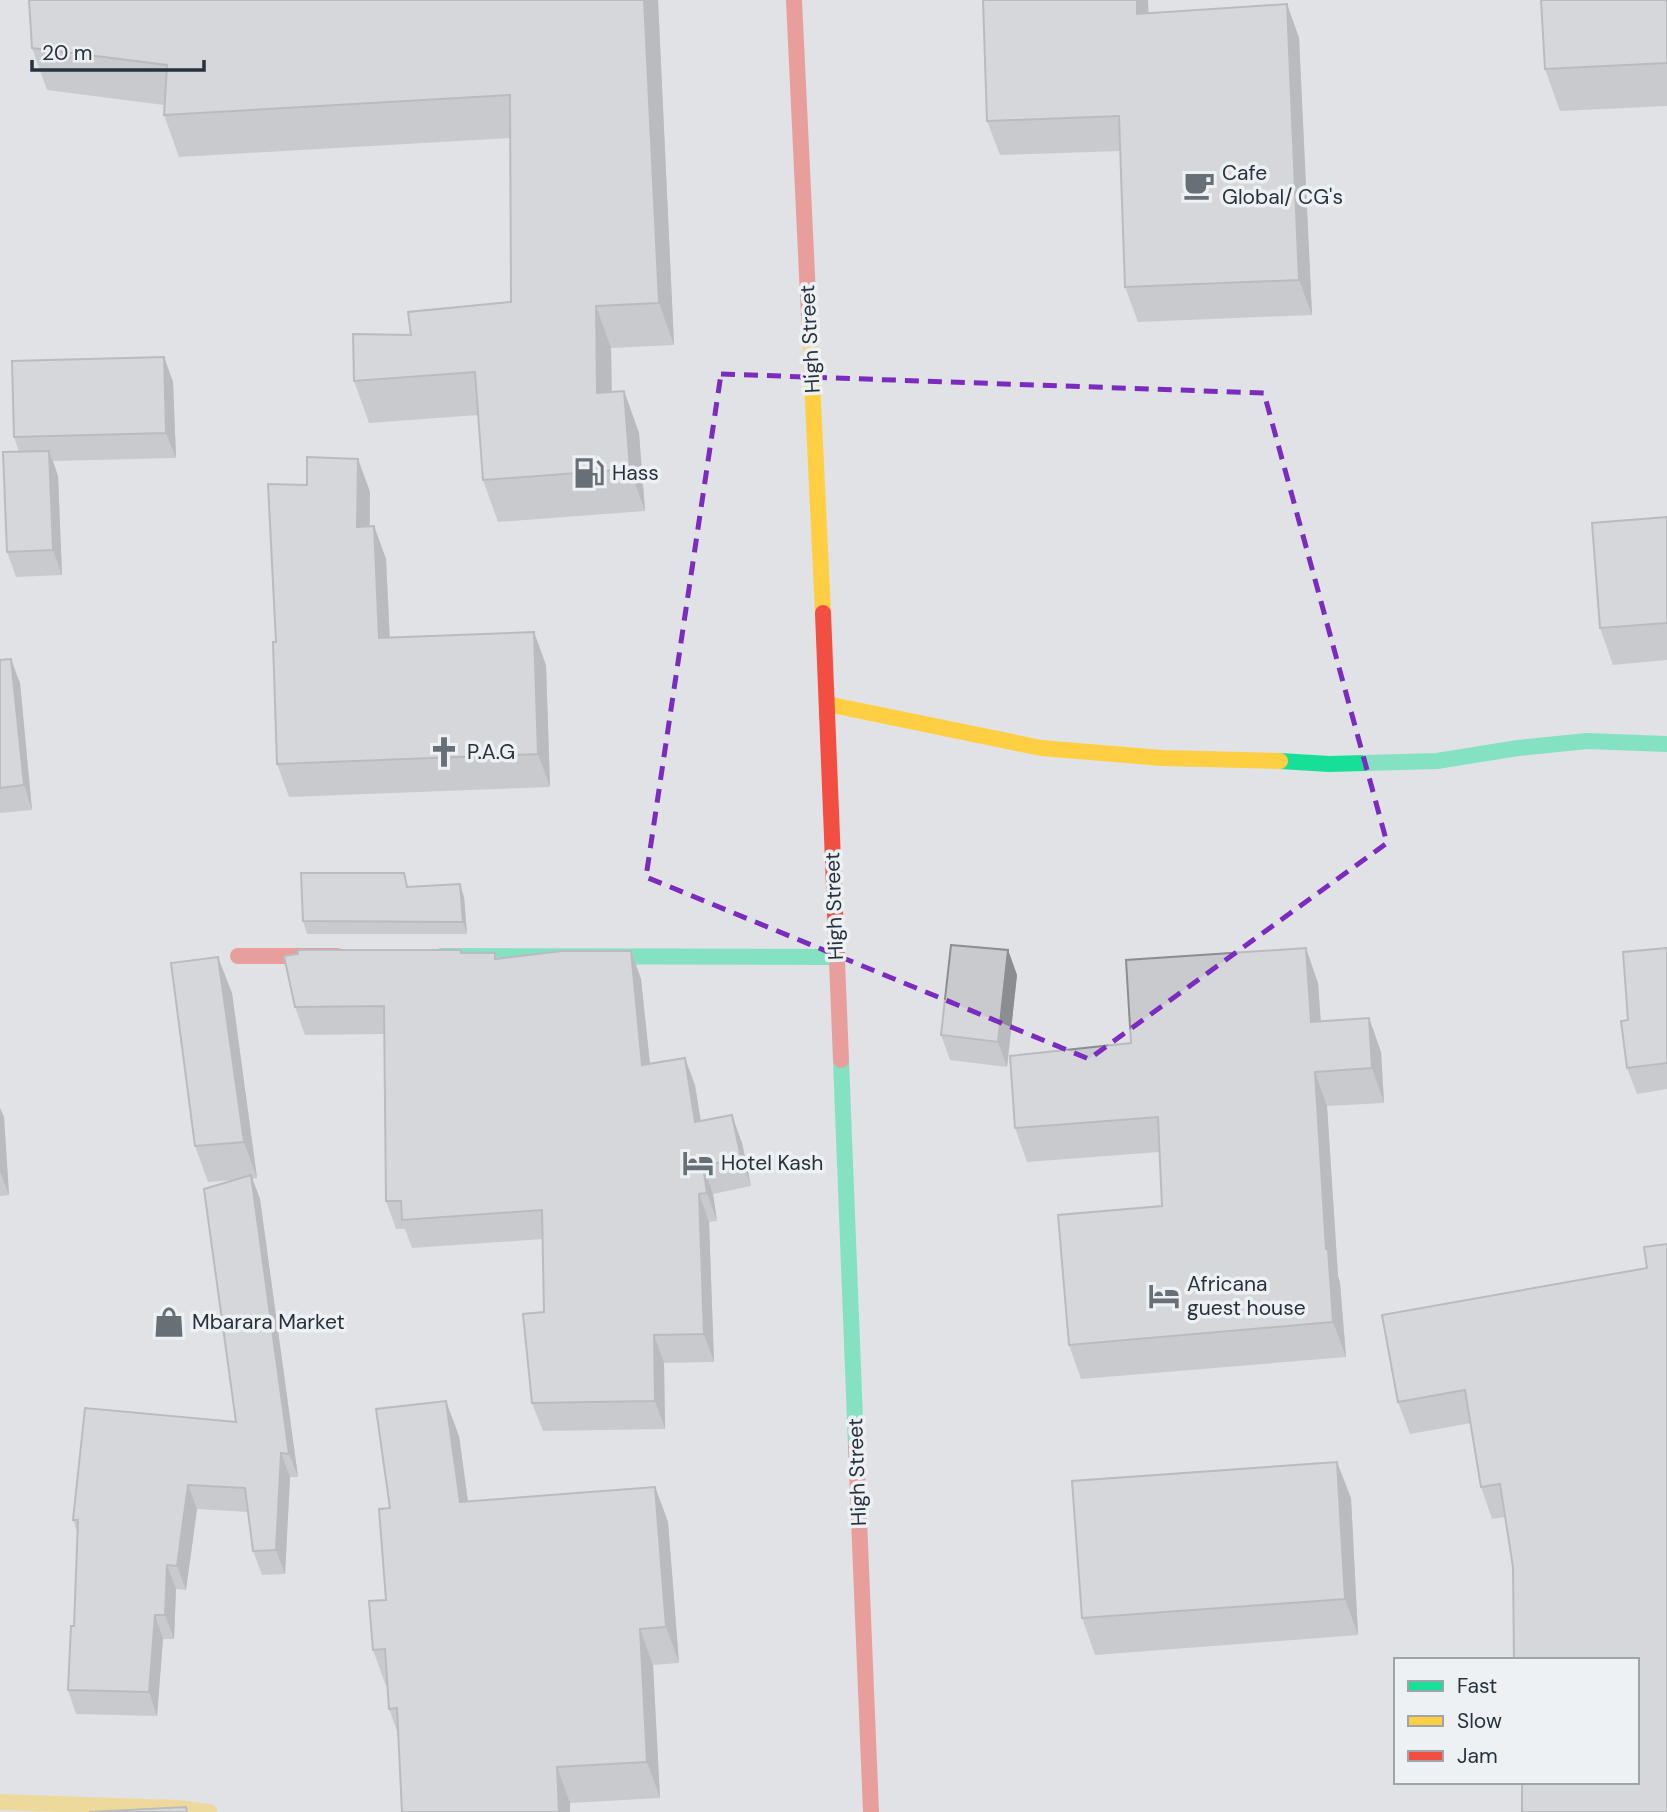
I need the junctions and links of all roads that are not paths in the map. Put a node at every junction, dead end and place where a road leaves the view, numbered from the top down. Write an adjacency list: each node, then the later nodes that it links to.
1 (794, 0): 2 (main road, High Street)
2 (827, 704): 3 (main road); 7 (main road, High Street)
3 (1667, 744)
4 (238, 956): 5 (main road)
5 (349, 956)
6 (432, 956): 7 (main road)
7 (836, 957): 10 (main road, High Street)
8 (0, 1802): 9 (main road)
9 (209, 1812)
10 (871, 1812)

